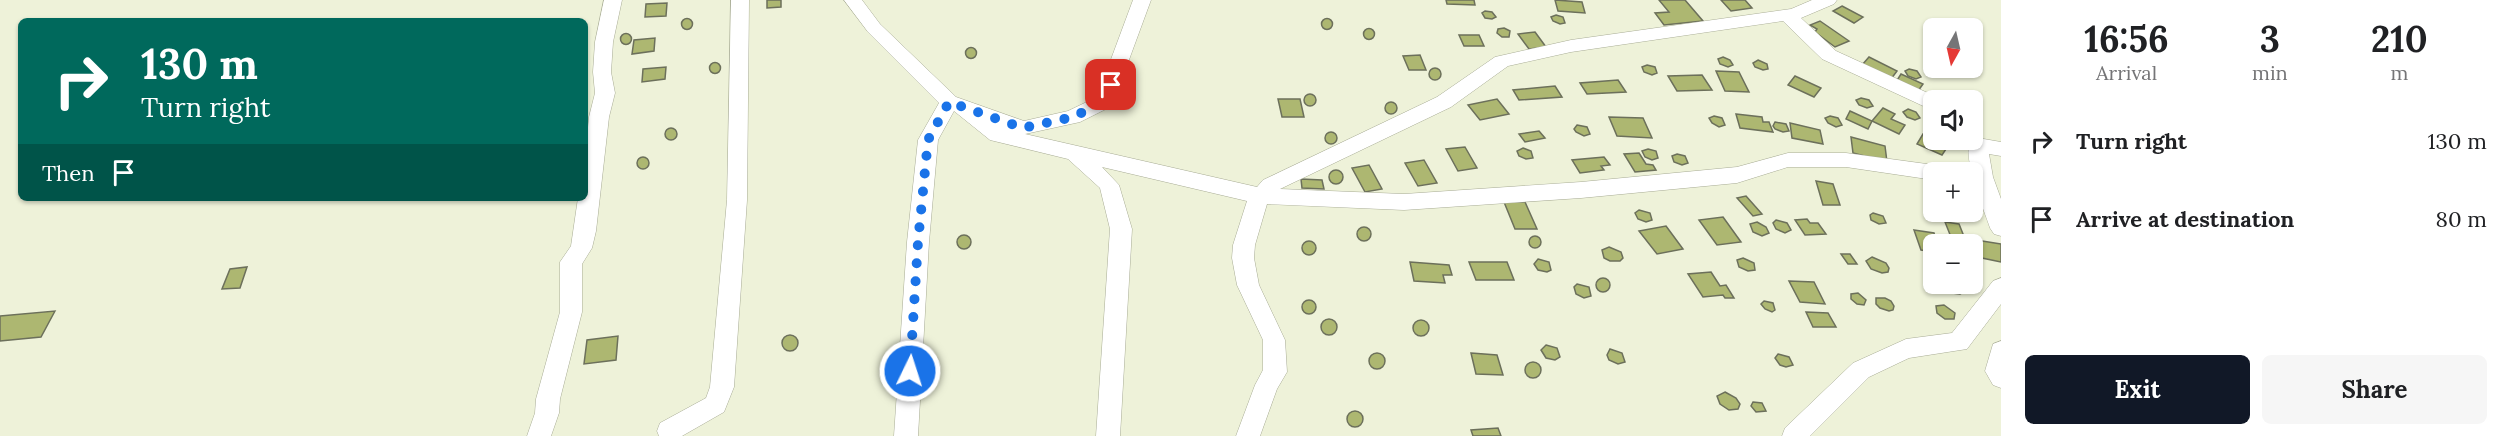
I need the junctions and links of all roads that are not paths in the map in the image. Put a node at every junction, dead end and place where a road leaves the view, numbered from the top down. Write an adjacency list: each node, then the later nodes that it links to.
1 (613, 0): 15 (street)
2 (740, 0): 21 (street)
3 (853, 0): 8 (street)
4 (1142, 0): 8 (street)
5 (1828, 0): 6 (street)
6 (1787, 15): 7 (street); 14 (street)
7 (1923, 99)
8 (957, 105): 11 (street); 23 (street)
9 (1983, 143): 10 (street)
10 (2001, 149)
11 (1072, 152): 14 (street); 24 (street)
12 (1923, 170): 14 (street)
13 (1983, 188): 17 (street)
14 (1260, 196): 25 (street)
15 (588, 199)
16 (588, 201): 22 (street)
17 (2001, 228)
18 (2001, 287): 26 (street)
19 (2001, 351): 20 (street)
20 (2001, 378)
21 (669, 431)
22 (539, 436)
23 (906, 436)
24 (1108, 436)
25 (1248, 436)
26 (1794, 436)

